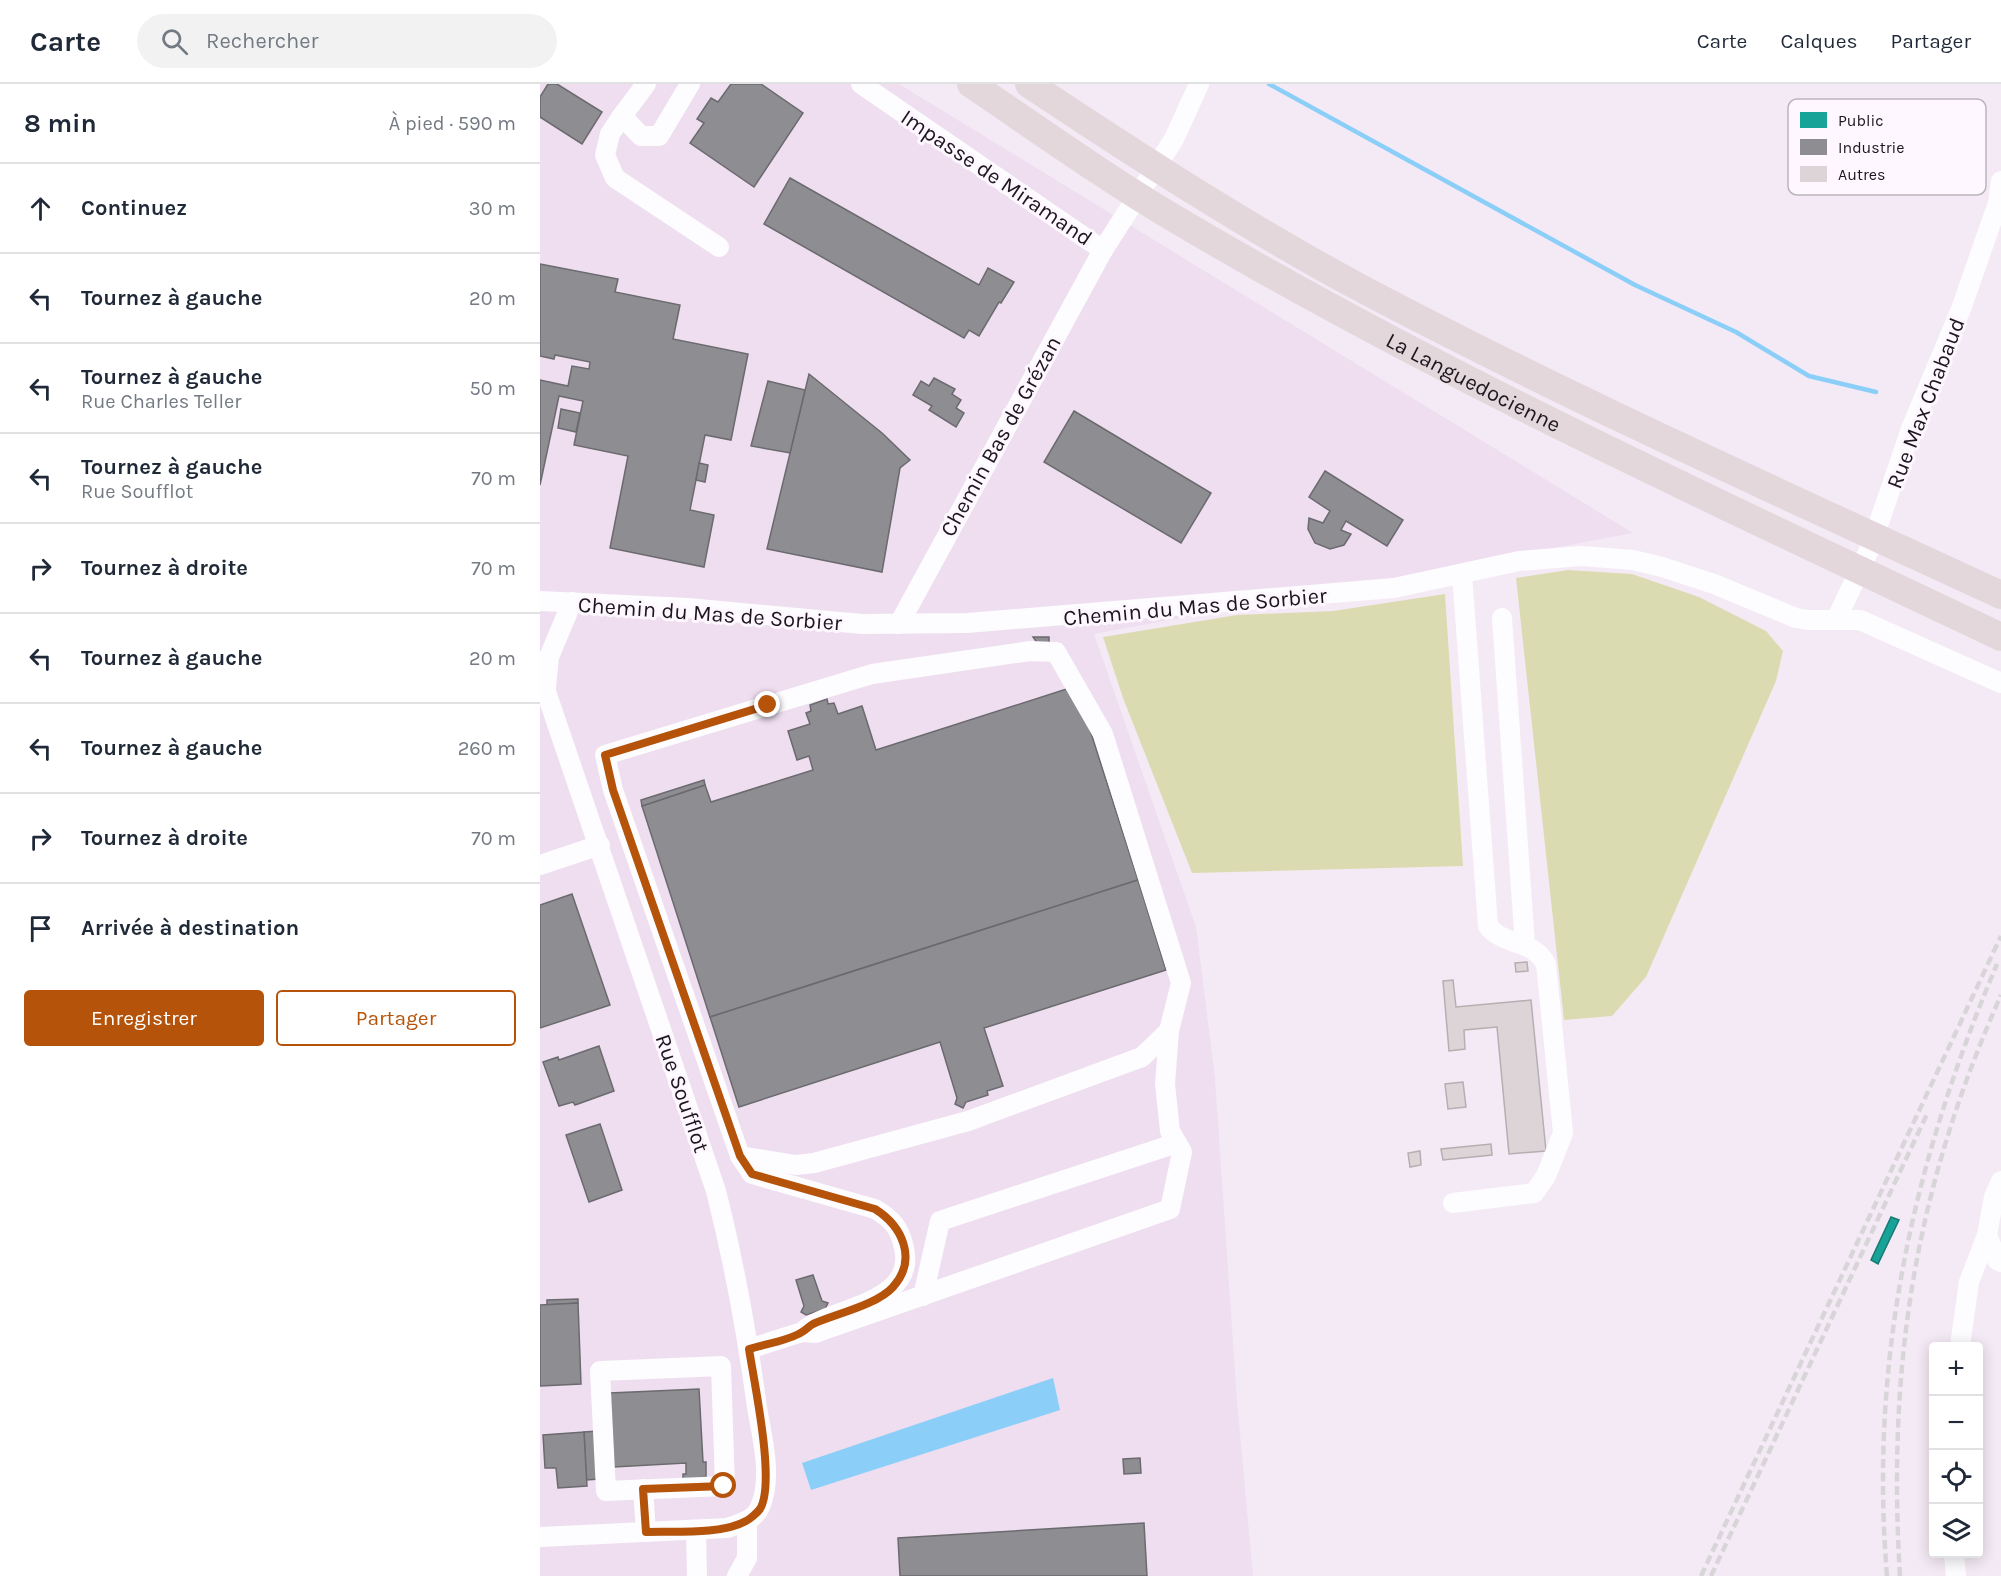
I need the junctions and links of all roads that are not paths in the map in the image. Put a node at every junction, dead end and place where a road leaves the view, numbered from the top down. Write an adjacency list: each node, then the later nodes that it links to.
1 (646, 84): 7 (street)
2 (690, 84): 7 (street)
3 (861, 84): 11 (street, Impasse de Miramand)
4 (970, 84): 19 (highway, La Languedocienne)
5 (1029, 84): 13 (highway, La Languedocienne)
6 (1199, 84): 11 (street, Chemin Bas de Grézan)
7 (622, 116): 10 (street)
8 (2001, 181): 9 (street, Rue Max Chabaud)
9 (2000, 202): 17 (street, Rue Max Chabaud)
10 (719, 247)
11 (1103, 250): 18 (street, Chemin Bas de Grézan)
12 (1462, 574): 17 (street, Chemin du Mas de Sorbier); 18 (street, Chemin du Mas de Sorbier); 24 (street)
13 (2001, 595)
14 (540, 600): 15 (street, Chemin du Mas de Sorbier)
15 (572, 602): 18 (street, Chemin du Mas de Sorbier); 20 (street, Rue Soufflot)
16 (1502, 618): 24 (street)
17 (1836, 620): 21 (street, Chemin du Mas de Sorbier)
18 (899, 624)
19 (2001, 637)
20 (543, 681): 22 (street, Rue Soufflot)
21 (2001, 683)
22 (600, 845): 23 (street); 35 (street, Rue Soufflot)
23 (540, 865)
24 (1525, 945): 29 (street)
25 (1169, 1031): 26 (street); 27 (street); 27 (street)
26 (1177, 1143): 32 (street); 32 (street)
27 (740, 1156): 33 (street)
28 (2001, 1181): 30 (street)
29 (1453, 1203)
30 (1987, 1235): 31 (street); 34 (street)
31 (2001, 1262)
32 (923, 1296): 33 (street)
33 (802, 1332): 35 (street)
34 (1961, 1342)
35 (749, 1349): 37 (street, Rue Soufflot)
36 (643, 1489): 36 (street); 39 (street)
37 (753, 1515): 38 (street); 43 (street, Rue Soufflot)
38 (696, 1530): 39 (street); 42 (street)
39 (646, 1532): 40 (street)
40 (540, 1537)
41 (1954, 1558): 44 (street)
42 (697, 1576)
43 (737, 1576)
44 (1956, 1576)

